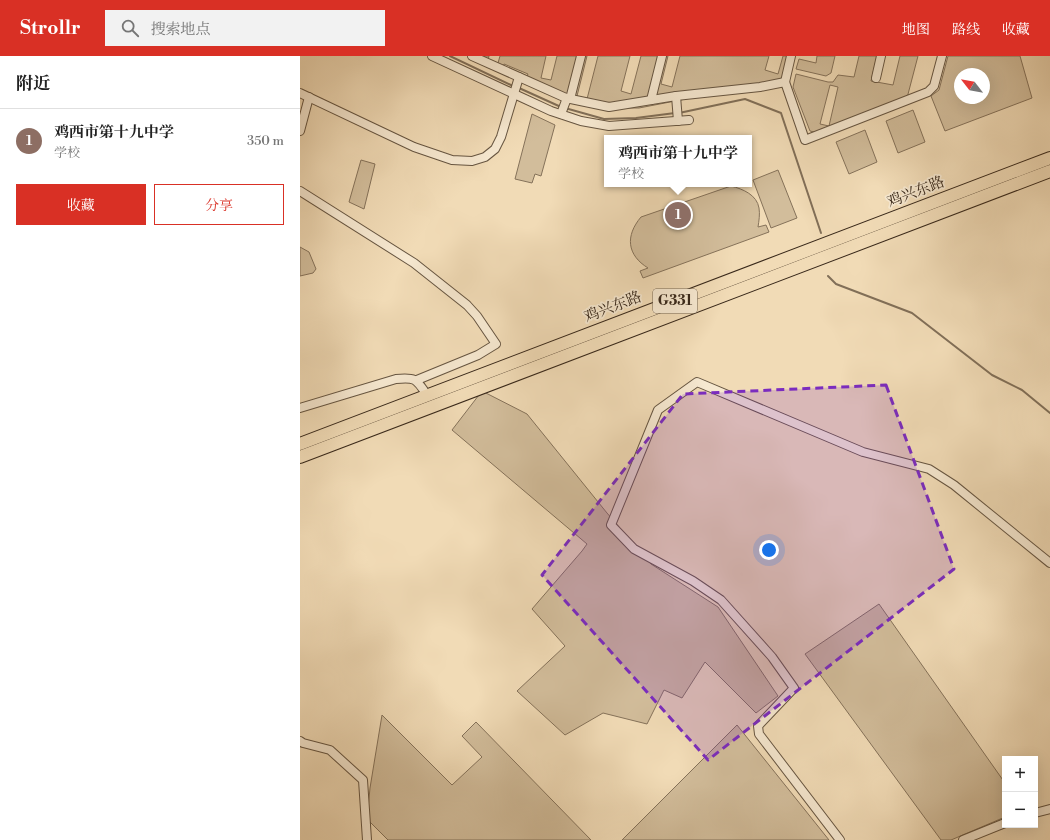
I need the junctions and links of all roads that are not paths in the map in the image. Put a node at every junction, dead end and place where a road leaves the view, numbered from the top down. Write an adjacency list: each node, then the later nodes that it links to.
1 (432, 56): 12 (street)
2 (473, 56): 8 (street)
3 (581, 56): 15 (street)
4 (662, 56): 16 (street)
5 (791, 56): 10 (street)
6 (881, 56): 9 (street)
7 (942, 56): 10 (street)
8 (519, 77): 12 (street); 15 (street)
9 (876, 78)
10 (785, 82): 13 (street)
11 (300, 93): 14 (street)
12 (514, 94): 14 (street); 17 (street)
13 (676, 96): 16 (street); 19 (street)
14 (309, 98): 20 (street)
15 (568, 99): 16 (street); 17 (street)
16 (651, 100)
17 (561, 114): 19 (street)
18 (689, 120): 19 (street)
19 (678, 121)
20 (300, 131)
21 (1050, 158): 25 (highway, 鸡兴东路 / G331)
22 (1050, 171): 28 (highway, 鸡兴东路 / G331)
23 (300, 191): 24 (street)
24 (417, 380): 25 (street); 26 (street)
25 (428, 395): 27 (highway, 鸡兴东路 / G331)
26 (300, 408)
27 (300, 444)
28 (300, 457)
29 (1050, 563): 35 (street)
30 (300, 741): 34 (street)
31 (1050, 809): 32 (street)
32 (1038, 812)
33 (1002, 824): 36 (street)
34 (367, 840)
35 (840, 840)
36 (963, 840)

